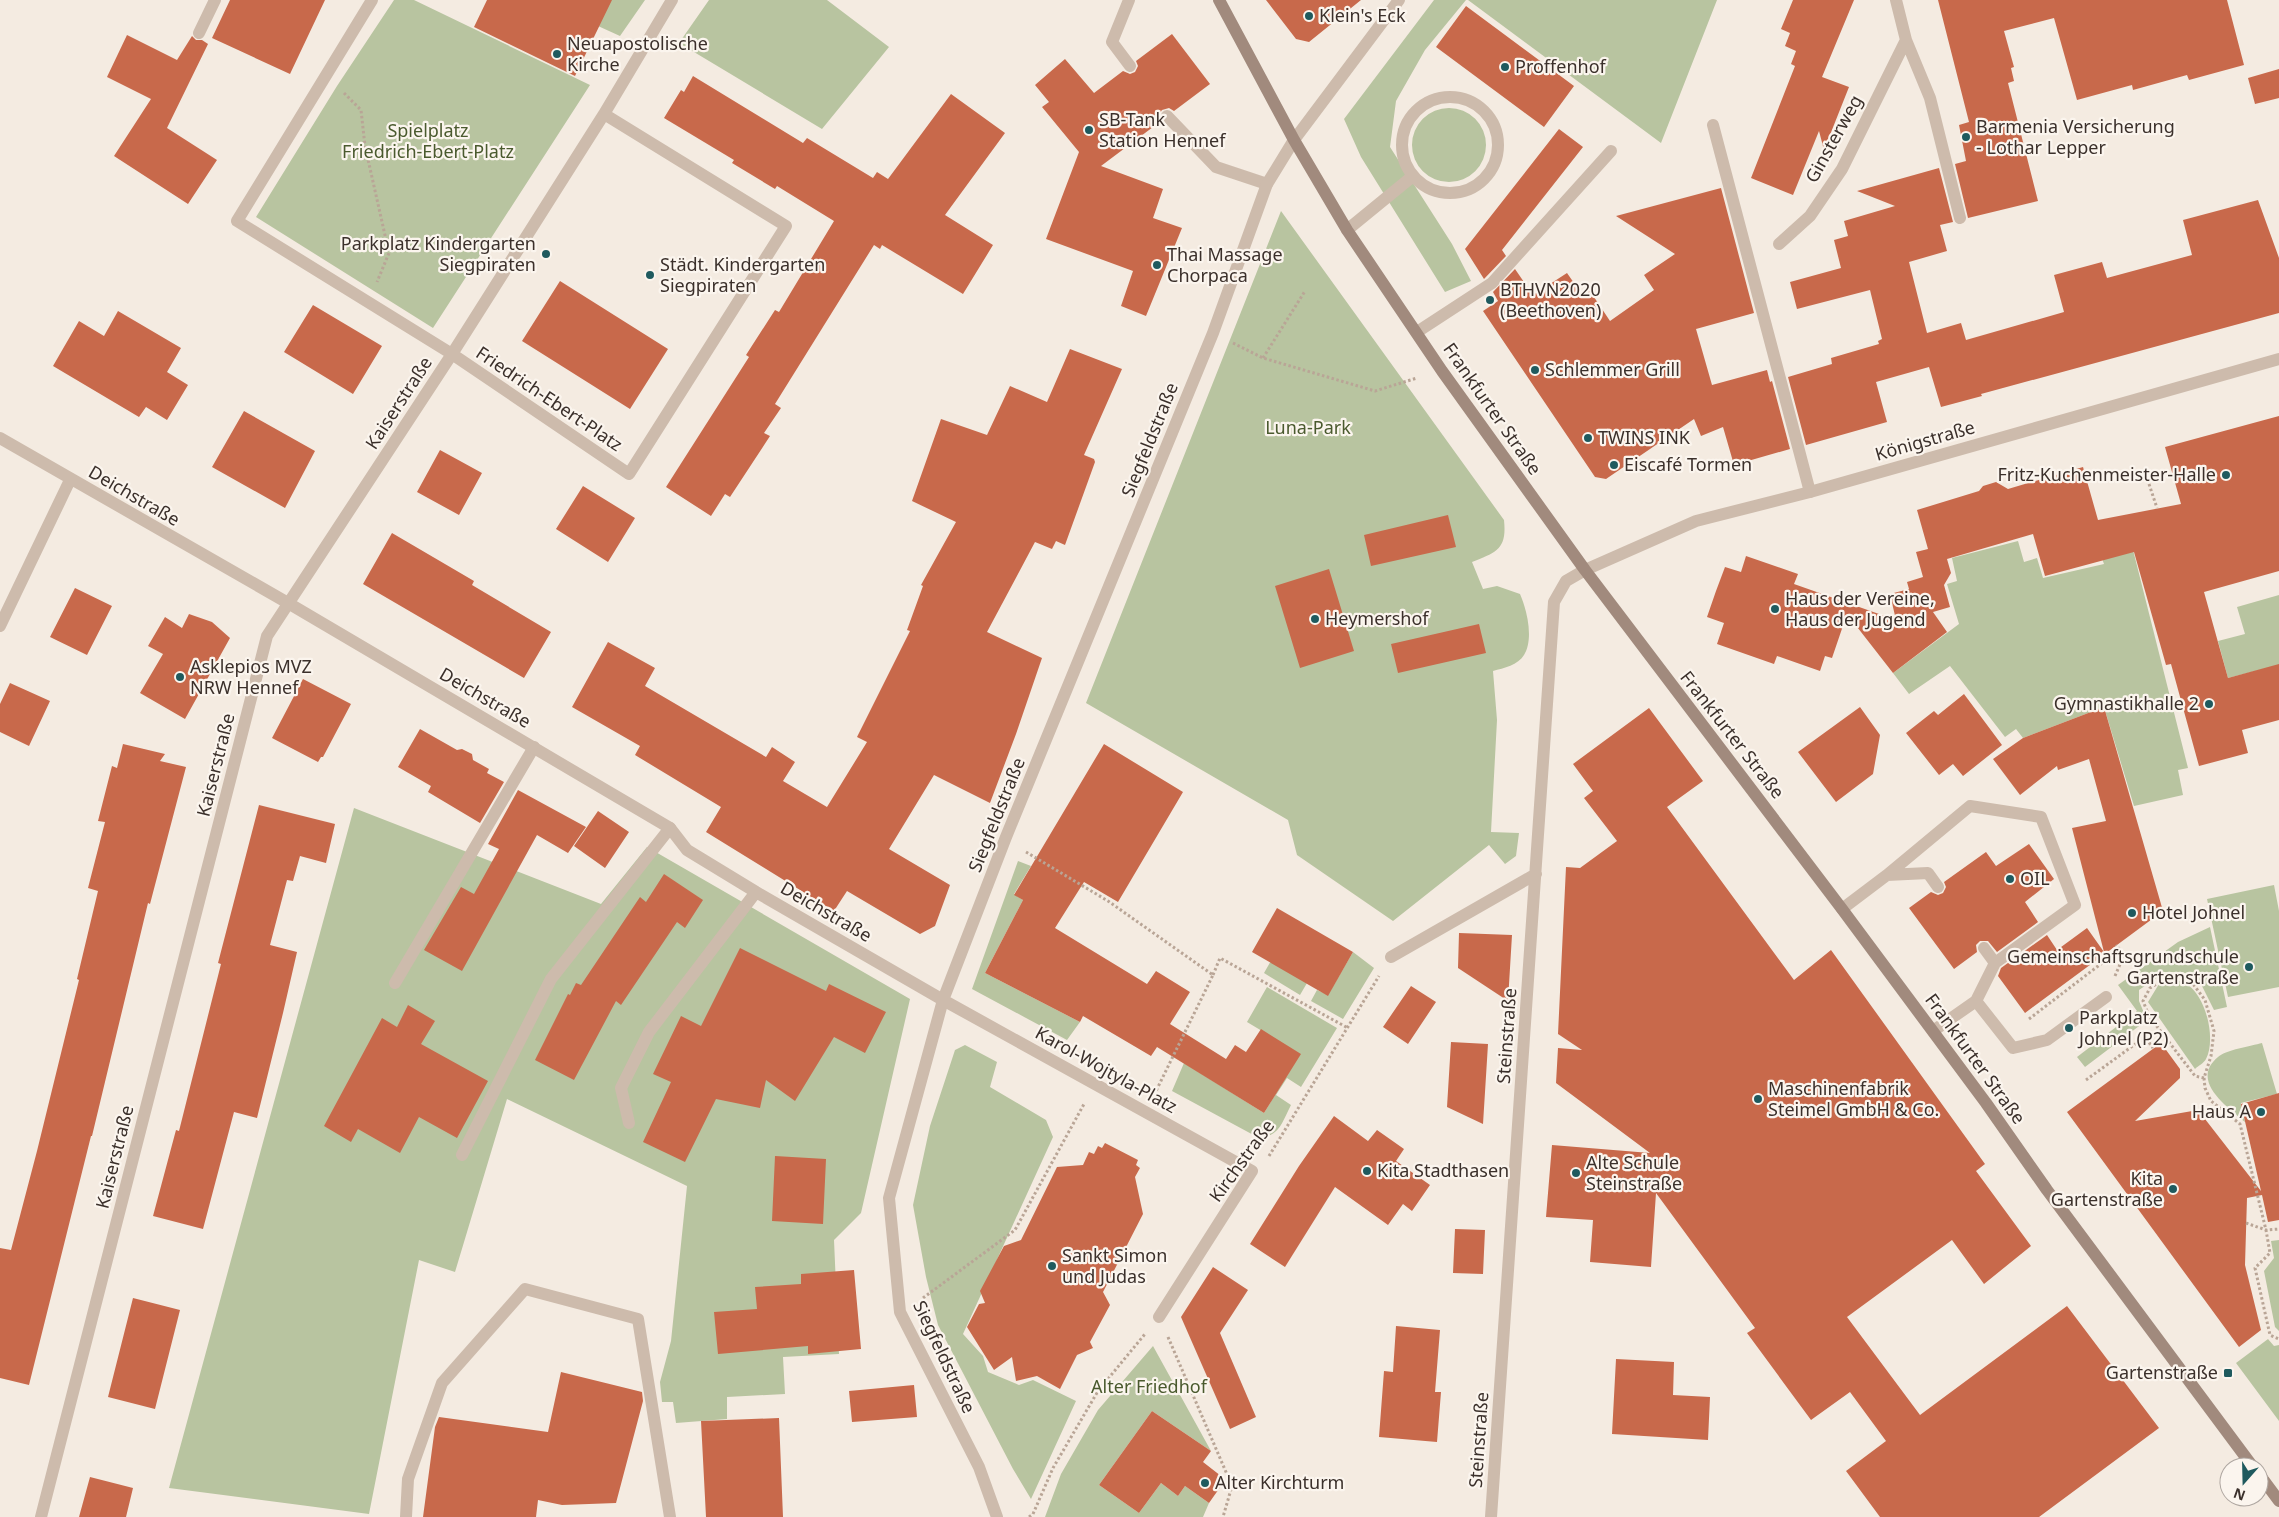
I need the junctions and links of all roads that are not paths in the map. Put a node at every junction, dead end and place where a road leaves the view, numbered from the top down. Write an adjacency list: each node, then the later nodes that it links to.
1 (215, 0): 8 (street)
2 (372, 0): 22 (street, Friedrich-Ebert-Platz)
3 (672, 0): 11 (street, Kaiserstraße)
4 (1128, 0): 10 (street)
5 (1219, 0): 14 (main road, Frankfurter Straße)
6 (1399, 0): 14 (street, Siegfeldstraße)
7 (1896, 0): 9 (street)
8 (199, 33)
9 (1906, 40): 18 (street); 20 (street, Ginsterweg)
10 (1130, 66)
11 (604, 114): 22 (street, Kaiserstraße); 22 (street, Friedrich-Ebert-Platz)
12 (1167, 116): 17 (street)
13 (1713, 125): 26 (street)
14 (1294, 140): 17 (street, Siegfeldstraße); 19 (main road, Frankfurter Straße)
15 (1611, 150): 21 (street)
16 (1413, 176): 16 (street); 19 (street)
17 (1267, 184): 42 (street, Siegfeldstraße)
18 (1960, 218)
19 (1347, 230): 21 (main road, Frankfurter Straße)
20 (1778, 244)
21 (1417, 332): 27 (main road, Frankfurter Straße)
22 (452, 354): 28 (street, Kaiserstraße)
23 (2279, 359): 26 (street, Königstraße)
24 (0, 438): 25 (street, Deichstraße)
25 (70, 480): 28 (street, Deichstraße); 29 (street)
26 (1810, 492): 27 (street, Königstraße)
27 (1585, 570): 32 (street, Steinstraße); 36 (main road, Frankfurter Straße)
28 (288, 603): 30 (street, Deichstraße); 52 (street, Kaiserstraße)
29 (0, 626)
30 (534, 747): 31 (street, Deichstraße); 40 (street)
31 (670, 828): 35 (street, Deichstraße); 46 (street)
32 (1536, 874): 38 (street); 56 (street, Steinstraße)
33 (1887, 875): 34 (street); 36 (street); 39 (street)
34 (1938, 887)
35 (756, 892): 42 (street, Deichstraße); 45 (street)
36 (1842, 909): 44 (main road, Frankfurter Straße)
37 (1984, 948): 39 (street)
38 (1391, 956)
39 (1995, 963): 43 (street)
40 (395, 982)
41 (2106, 997): 43 (street)
42 (943, 1000): 47 (street, Karol-Wojtyla-Platz); 55 (street, Siegfeldstraße)
43 (1976, 1001): 44 (street)
44 (1933, 1031): 49 (main road, Frankfurter Straße)
45 (629, 1123)
46 (462, 1155)
47 (1252, 1171): 48 (street, Kirchstraße)
48 (1159, 1317)
49 (2247, 1457)
50 (2269, 1488): 51 (main road)
51 (2279, 1501)
52 (41, 1517)
53 (406, 1517): 54 (street)
54 (670, 1517)
55 (997, 1517)
56 (1491, 1517)

